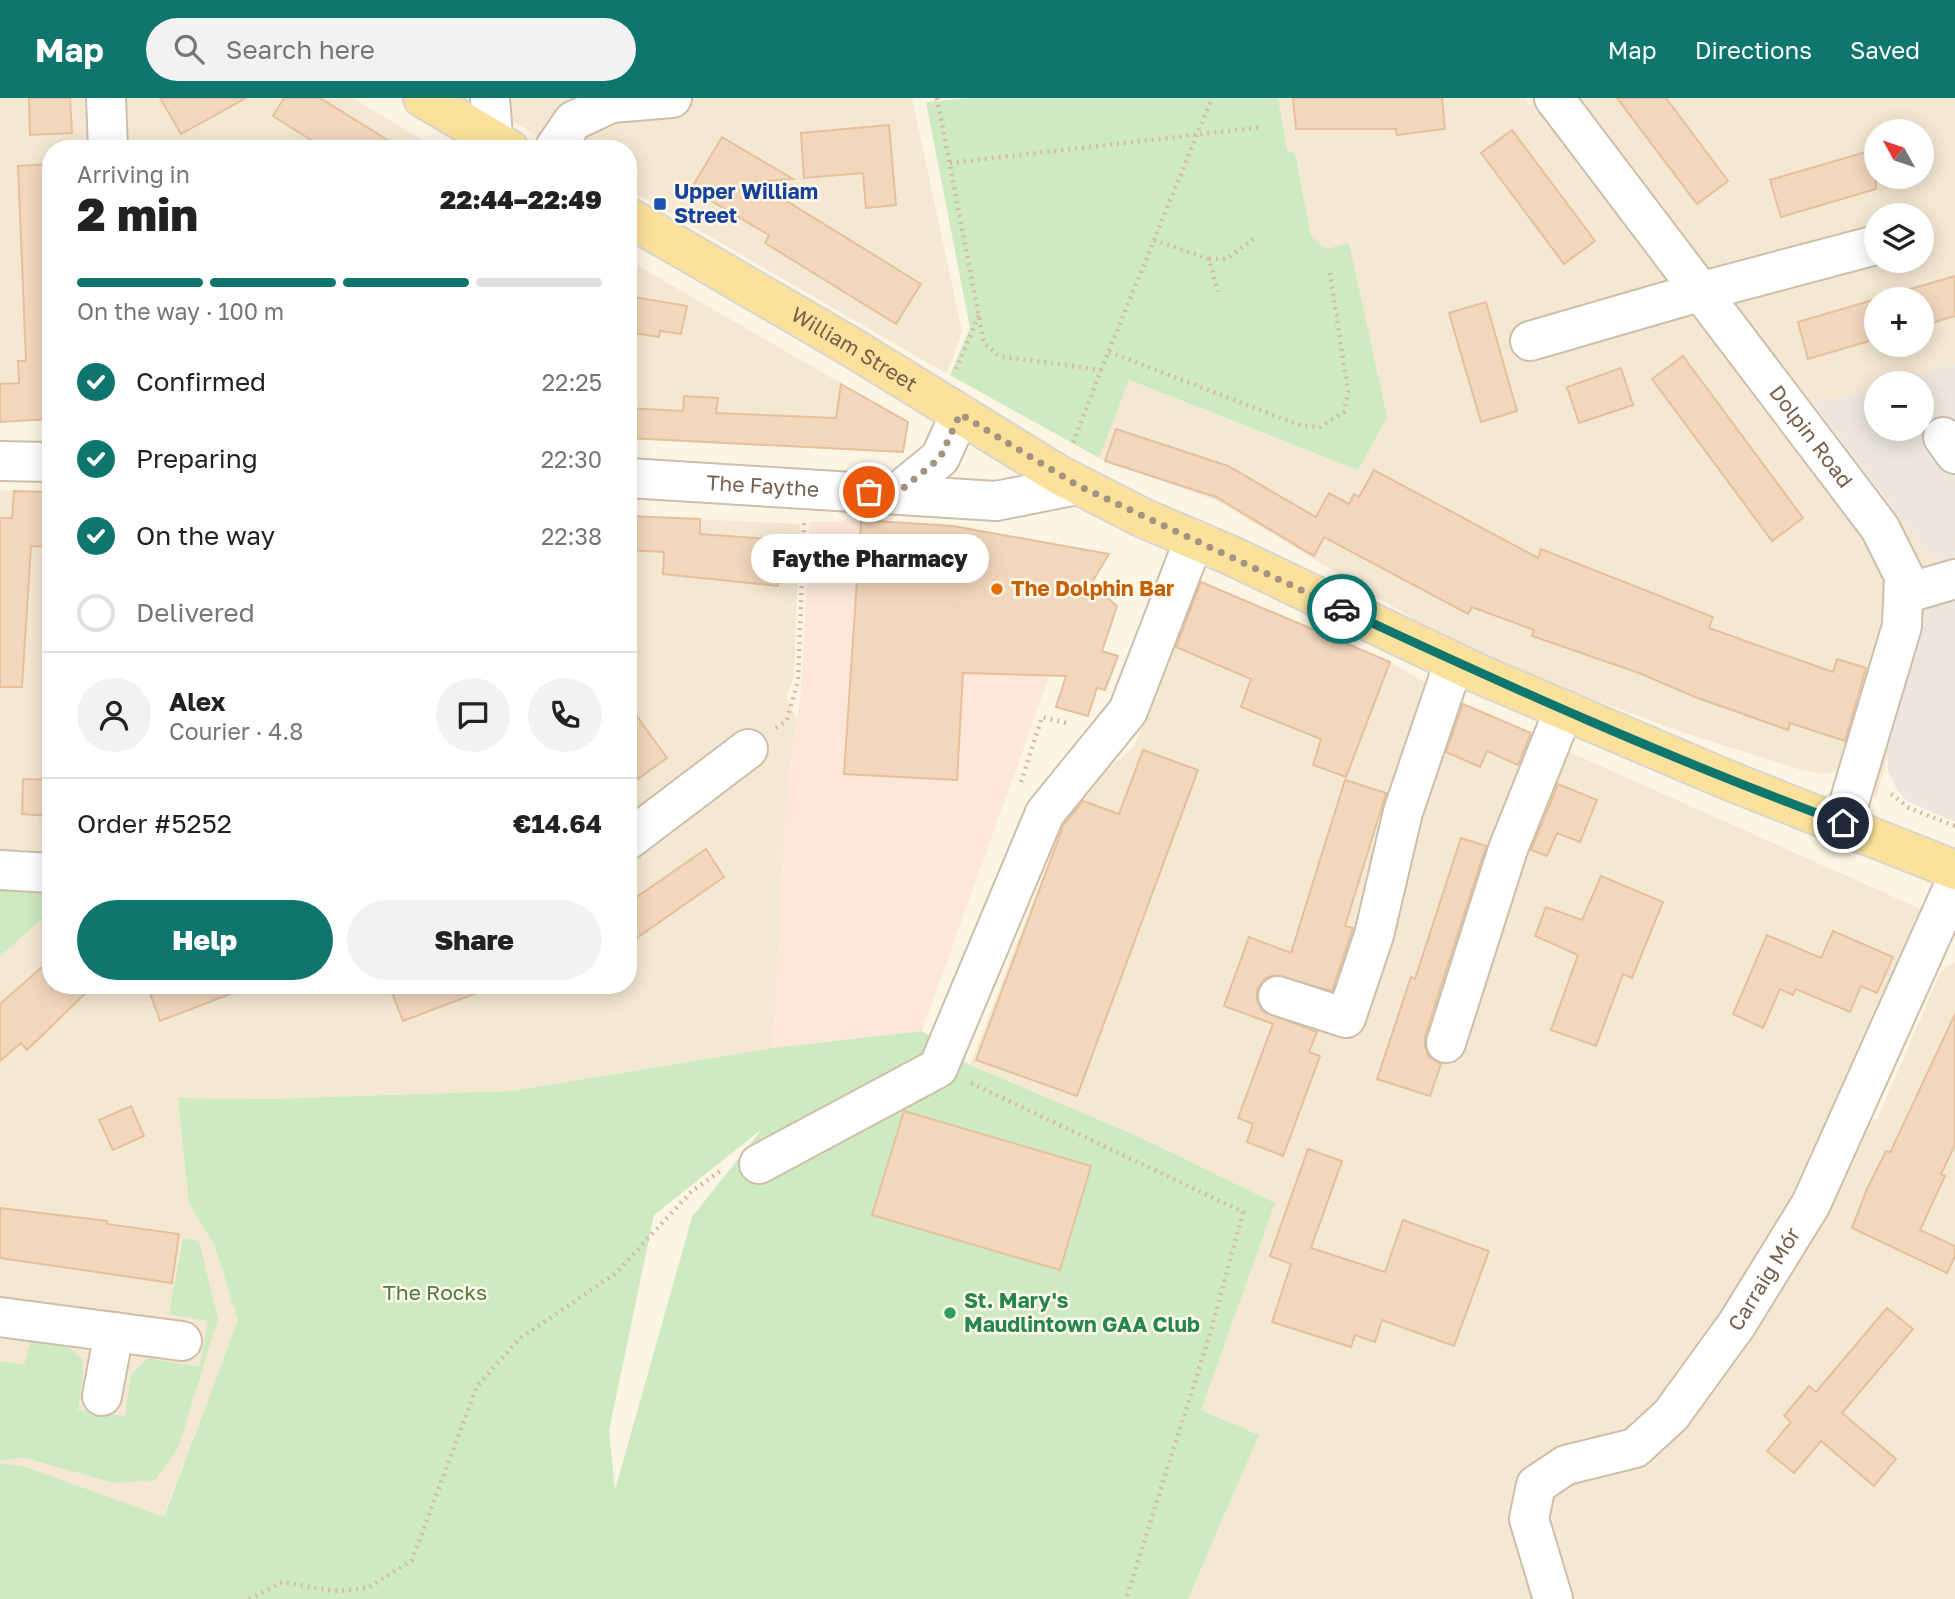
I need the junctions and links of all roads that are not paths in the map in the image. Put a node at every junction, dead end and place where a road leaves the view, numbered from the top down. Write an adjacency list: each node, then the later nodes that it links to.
1 (106, 98): 6 (street)
2 (423, 98): 7 (main road)
3 (490, 98): 8 (street)
4 (672, 98): 9 (street)
5 (1554, 98): 12 (street, Dolpin Road)
6 (108, 140)
7 (490, 140)
8 (498, 140)
9 (560, 140)
10 (637, 222): 14 (main road, William Street)
11 (1864, 248): 12 (street)
12 (1699, 292): 13 (street); 22 (street, Dolpin Road)
13 (1530, 341)
14 (960, 414): 17 (main road, William Street); 19 (street)
15 (0, 461): 16 (street)
16 (42, 462)
17 (1074, 467): 19 (street, The Faythe); 20 (main road, William Street)
18 (637, 479): 19 (street, The Faythe)
19 (896, 494)
20 (1194, 540): 23 (main road, William Street); 34 (street)
21 (1955, 579): 22 (street)
22 (1904, 594): 26 (street, Dolpin Road)
23 (1454, 662): 24 (main road, William Street); 32 (street)
24 (1564, 710): 26 (main road, William Street); 33 (street)
25 (748, 749): 27 (street)
26 (1843, 823): 29 (main road, William Street)
27 (637, 833)
28 (0, 870): 30 (street)
29 (1955, 870)
30 (42, 872)
31 (1955, 883): 39 (street, Carraig Mór)
32 (1278, 996)
33 (1446, 1043)
34 (746, 1163)
35 (0, 1317): 36 (street)
36 (114, 1332): 37 (street); 38 (street)
37 (182, 1341)
38 (102, 1396)
39 (1553, 1599)

